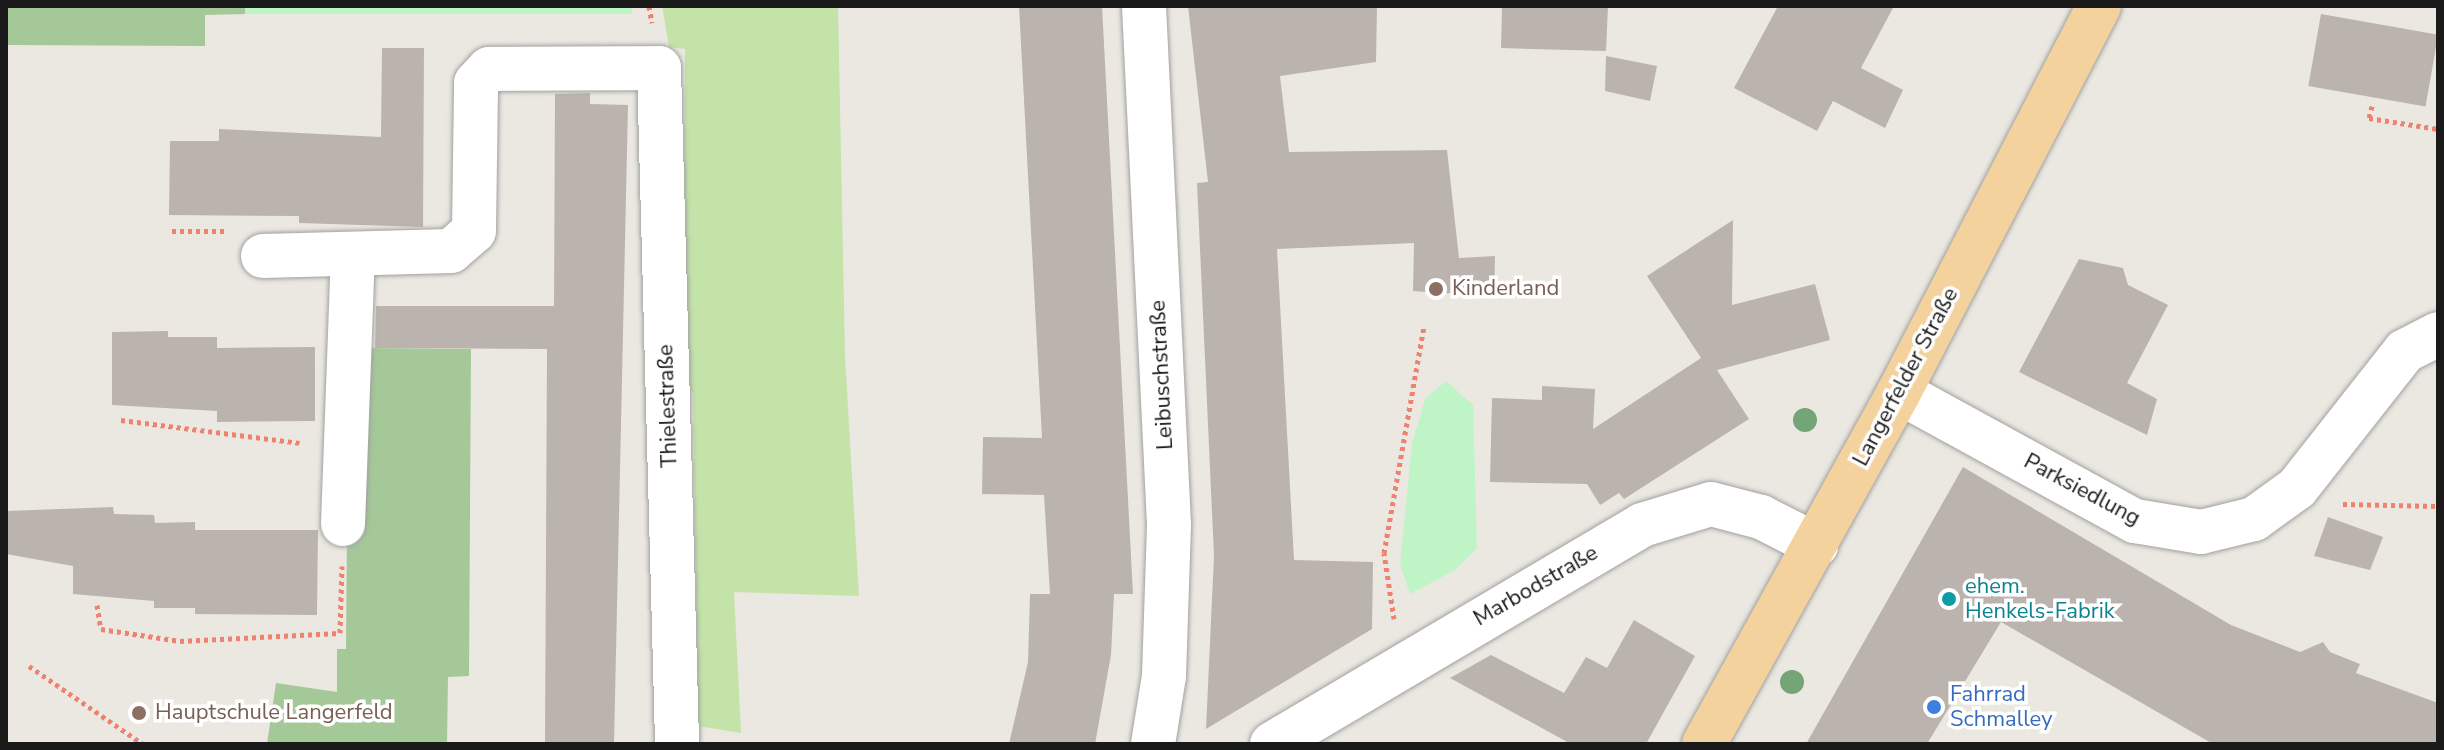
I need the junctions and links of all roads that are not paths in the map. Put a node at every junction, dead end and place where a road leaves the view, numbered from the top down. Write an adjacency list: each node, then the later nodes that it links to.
1 (1144, 6): 10 (street, Leibuschstraße)
2 (2099, 6): 6 (main road, Langerfelder Straße)
3 (353, 255): 4 (street); 7 (street); 9 (street, Thielestraße)
4 (263, 256)
5 (2438, 334): 6 (street, Parksiedlung)
6 (1899, 392): 8 (main road, Langerfelder Straße)
7 (343, 524)
8 (1816, 545): 11 (street, Marbodstraße); 12 (main road, Langerfelder Straße)
9 (677, 744)
10 (1153, 744)
11 (1272, 744)
12 (1704, 744)

